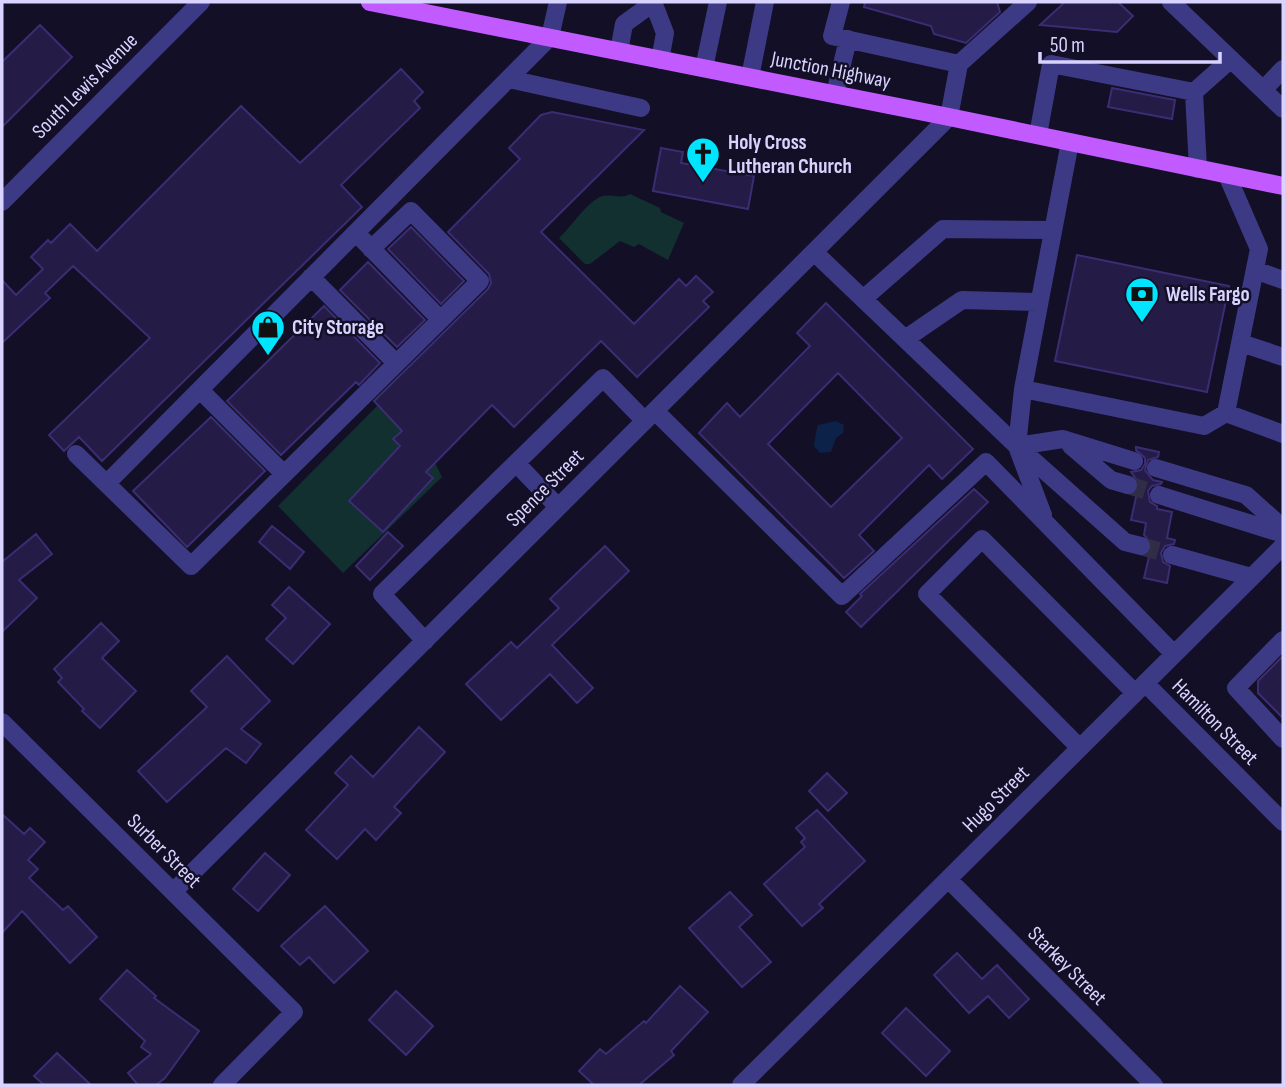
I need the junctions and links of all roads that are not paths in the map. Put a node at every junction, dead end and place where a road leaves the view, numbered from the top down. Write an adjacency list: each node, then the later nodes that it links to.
1 (201, 2): 31 (street, South Lewis Avenue)
2 (370, 2): 10 (main road, Junction Highway)
3 (558, 2): 10 (street)
4 (653, 2): 12 (street); 14 (street)
5 (718, 2): 16 (street)
6 (765, 2): 18 (street)
7 (841, 2): 11 (street)
8 (1028, 2): 15 (street)
9 (1171, 2): 13 (street)
10 (550, 37): 12 (main road, Junction Highway); 19 (street)
11 (848, 39): 15 (street); 22 (street)
12 (618, 51): 14 (main road, Junction Highway)
13 (1231, 59): 20 (street); 21 (street)
14 (660, 60): 16 (main road, Junction Highway)
15 (959, 64): 25 (street)
16 (704, 68): 18 (main road, Junction Highway)
17 (1283, 69): 20 (street)
18 (750, 77): 22 (main road, Junction Highway)
19 (509, 79): 23 (street); 33 (street)
20 (1263, 90): 24 (street)
21 (1194, 92): 26 (street); 28 (street)
22 (835, 94): 25 (main road, Junction Highway)
23 (641, 108)
24 (1283, 109)
25 (949, 117): 26 (main road, Junction Highway); 35 (street, Spence Street)
26 (1038, 135): 27 (main road, Junction Highway)
27 (1070, 142): 28 (main road, Junction Highway); 32 (street)
28 (1198, 169): 29 (main road, Junction Highway)
29 (1227, 175): 30 (main road, Junction Highway); 36 (street)
30 (1283, 186)
31 (2, 202)
32 (1053, 230): 39 (street); 40 (street)
33 (356, 233): 34 (street); 37 (street)
34 (371, 249): 41 (street); 41 (street)
35 (814, 252): 39 (street); 49 (street, Spence Street)
36 (1255, 270): 38 (street); 43 (street)
37 (311, 277): 45 (street); 47 (street)
38 (1283, 280)
39 (863, 299): 42 (street)
40 (1040, 302): 42 (street); 46 (street)
41 (440, 319): 45 (street)
42 (905, 339): 52 (street)
43 (1241, 343): 44 (street); 48 (street)
44 (1283, 357)
45 (396, 363): 57 (street)
46 (1023, 389): 48 (street); 52 (street)
47 (200, 390): 57 (street); 58 (street)
48 (1226, 413): 50 (street)
49 (650, 416): 55 (street); 61 (street, Spence Street); 62 (street)
50 (1283, 434)
51 (1063, 439): 52 (street); 54 (street); 59 (street)
52 (1017, 446): 62 (street); 65 (street)
53 (76, 454): 58 (street)
54 (1134, 461)
55 (516, 463): 61 (street); 69 (street)
56 (1156, 468): 63 (street)
57 (284, 474): 58 (street)
58 (107, 483)
59 (1128, 485)
60 (1159, 495): 63 (street)
61 (558, 507): 69 (street, Spence Street)
62 (1045, 522): 70 (street)
63 (1283, 531)
64 (1283, 545): 67 (street, Hugo Street)
65 (1141, 546)
66 (1172, 555): 67 (street)
67 (1251, 578): 70 (street, Hugo Street)
68 (1283, 640): 73 (street)
69 (425, 641): 77 (street, Spence Street)
70 (1174, 654): 71 (street, Hugo Street)
71 (1140, 688): 74 (street, Hugo Street); 74 (street, Hamilton Street); 75 (street, Hamilton Street)
72 (2, 722): 77 (street, Surber Street)
73 (1283, 739)
74 (1080, 748): 76 (street, Hugo Street)
75 (1283, 822)
76 (948, 879): 78 (street, Hugo Street); 80 (street, Starkey Street)
77 (173, 892): 79 (street, Surber Street)
78 (754, 1081)
79 (222, 1085)
80 (1154, 1085)

